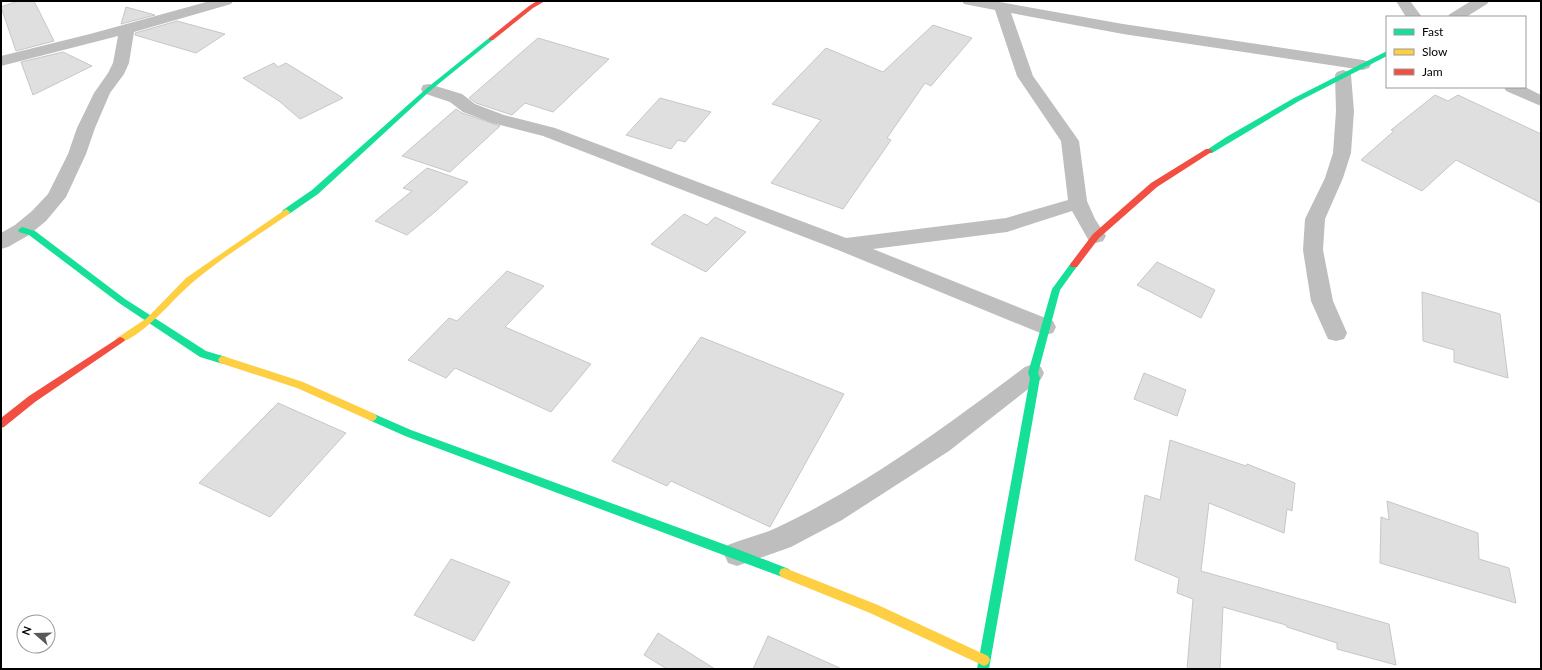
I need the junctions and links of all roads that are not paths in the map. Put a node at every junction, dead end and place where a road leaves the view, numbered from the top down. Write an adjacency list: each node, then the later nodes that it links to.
1 (226, 1): 9 (street)
2 (542, 1): 15 (street)
3 (1403, 1): 7 (street)
4 (1482, 1): 8 (street)
5 (975, 2): 6 (street)
6 (1001, 7): 12 (street); 17 (street)
7 (1413, 16)
8 (1457, 16)
9 (127, 29): 11 (street); 18 (street)
10 (1386, 54): 12 (street)
11 (1, 61)
12 (1363, 65): 13 (street)
13 (1343, 75): 19 (street); 24 (street)
14 (1514, 88): 16 (street)
15 (429, 89): 21 (street); 22 (street)
16 (1541, 101)
17 (1078, 203): 19 (street); 21 (street)
18 (22, 230): 20 (street); 22 (street)
19 (1096, 236): 23 (street)
20 (1, 242)
21 (845, 245): 23 (street)
22 (150, 320): 26 (street); 27 (street)
23 (1045, 327): 25 (street)
24 (1336, 333)
25 (1032, 373): 27 (street); 28 (street)
26 (1, 424)
27 (737, 554): 28 (street)
28 (983, 665)

